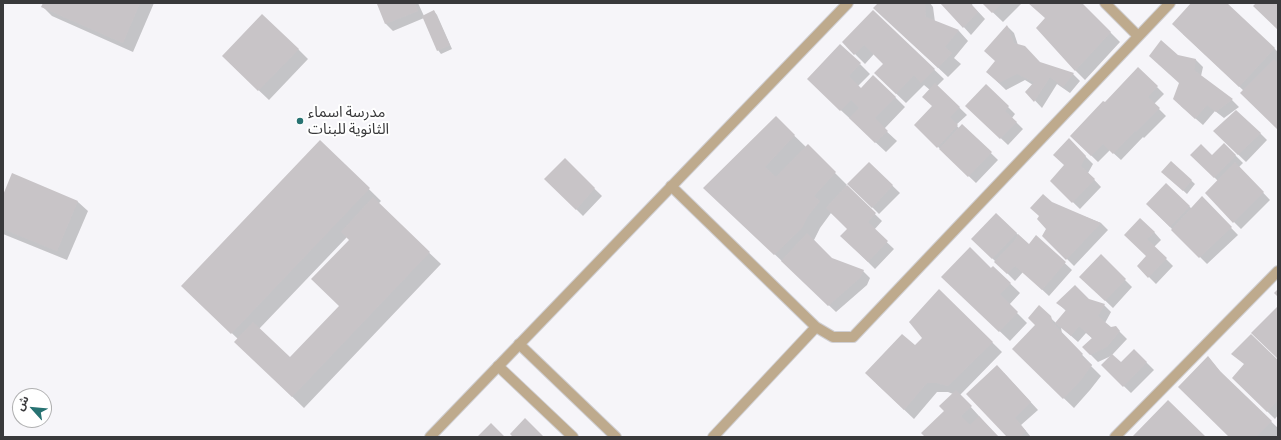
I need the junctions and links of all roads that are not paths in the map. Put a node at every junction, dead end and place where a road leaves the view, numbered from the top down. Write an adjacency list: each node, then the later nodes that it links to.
1 (848, 3): 5 (street)
2 (1105, 3): 4 (street)
3 (1170, 3): 4 (street)
4 (1138, 36): 7 (street)
5 (671, 186): 7 (street); 8 (street)
6 (1278, 271): 14 (street)
7 (816, 327): 13 (street)
8 (519, 344): 9 (street); 12 (street)
9 (498, 366): 10 (street); 11 (street)
10 (430, 437)
11 (573, 437)
12 (616, 437)
13 (713, 437)
14 (1115, 437)

